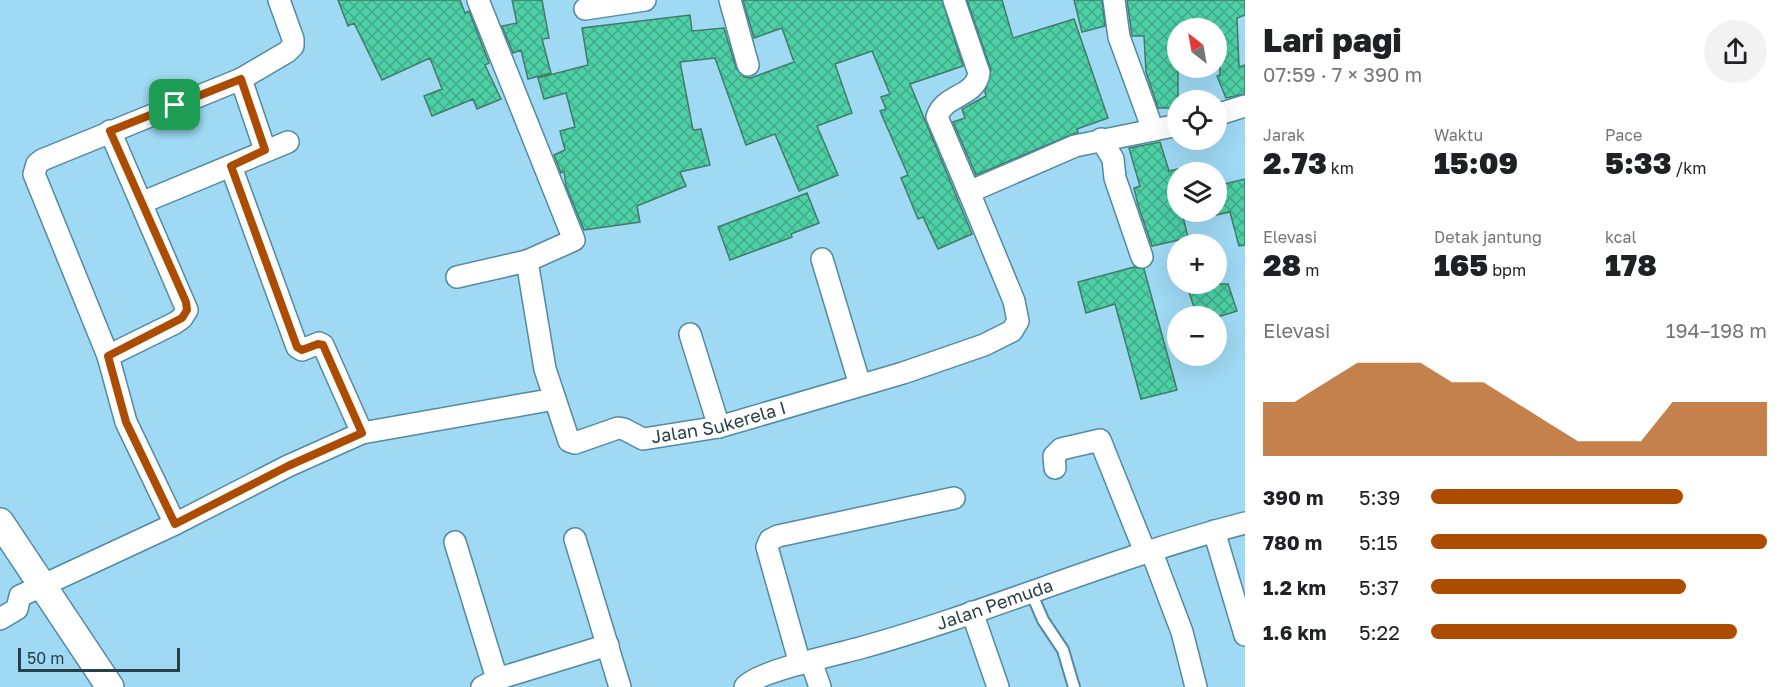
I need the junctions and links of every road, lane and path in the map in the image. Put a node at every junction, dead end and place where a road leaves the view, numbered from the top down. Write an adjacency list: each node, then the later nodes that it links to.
1 (279, 0): 9 (street)
2 (478, 0): 23 (street)
3 (645, 0): 7 (street)
4 (730, 0): 8 (street)
5 (954, 0): 19 (street)
6 (1114, 0): 13 (street)
7 (585, 9)
8 (748, 65)
9 (241, 79): 14 (street); 17 (street)
10 (1245, 106): 11 (street)
11 (1227, 112)
12 (1167, 127): 13 (street)
13 (1153, 130): 15 (street)
14 (110, 131): 20 (street); 26 (street)
15 (1101, 139): 19 (street); 21 (street)
16 (288, 142): 17 (street)
17 (265, 150): 18 (street)
18 (231, 166): 20 (street); 30 (street)
19 (969, 192): 27 (street, Jalan Sukerela I)
20 (141, 203): 26 (street)
21 (1142, 257)
22 (822, 258): 27 (street)
23 (527, 261): 24 (street); 28 (street)
24 (457, 277)
25 (690, 334): 29 (street)
26 (108, 356): 35 (street)
27 (860, 385): 29 (street, Jalan Sukerela I)
28 (555, 399): 29 (street, Jalan Sukerela I); 30 (street)
29 (719, 427)
30 (362, 433): 35 (street)
31 (1055, 468): 39 (street)
32 (954, 498): 46 (street)
33 (0, 522): 40 (street)
34 (1245, 523): 36 (street, Jalan Pemuda)
35 (175, 524): 40 (street)
36 (1214, 531): 39 (street, Jalan Pemuda); 44 (street)
37 (575, 539): 45 (street)
38 (455, 542): 47 (street)
39 (1148, 551): 41 (street, Jalan Pemuda); 54 (street)
40 (43, 584): 43 (street); 48 (street)
41 (1031, 592): 42 (street, Jalan Pemuda); 53 (lane)
42 (972, 612): 46 (street, Jalan Pemuda); 52 (street)
43 (0, 619)
44 (1245, 635)
45 (608, 645): 47 (street); 49 (street)
46 (805, 663): 50 (street, Jalan Pemuda); 51 (street)
47 (490, 683)
48 (110, 687)
49 (620, 687)
50 (745, 687)
51 (819, 687)
52 (998, 687)
53 (1074, 687)
54 (1196, 687)

